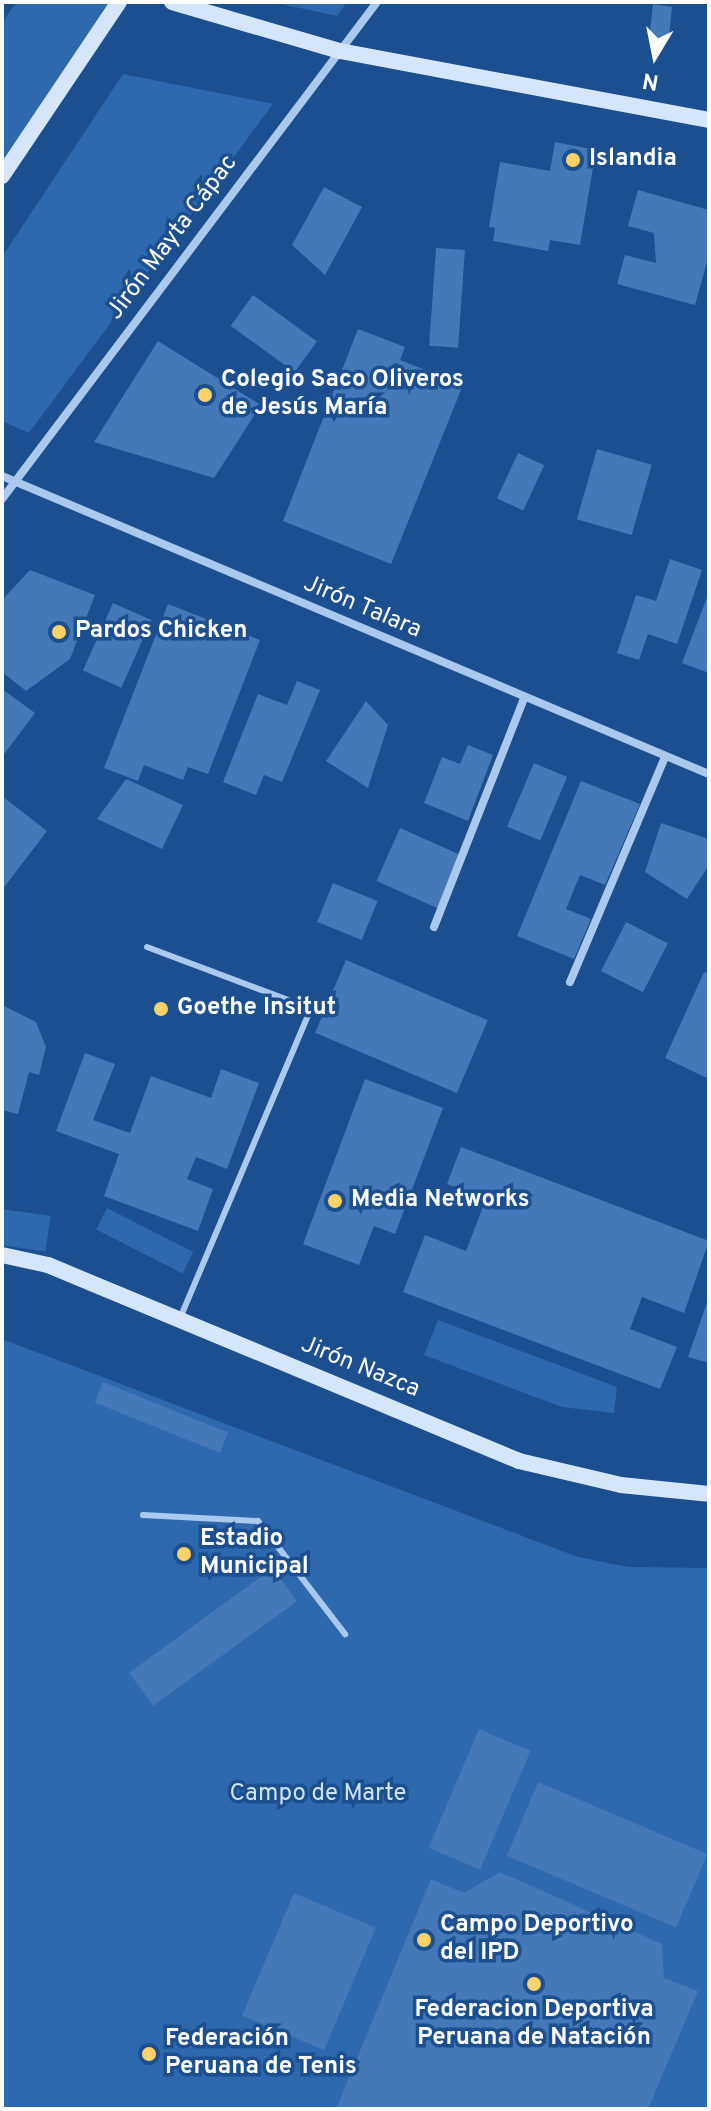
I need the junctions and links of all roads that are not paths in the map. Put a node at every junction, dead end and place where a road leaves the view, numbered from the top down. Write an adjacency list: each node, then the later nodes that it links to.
1 (119, 2): 6 (street)
2 (172, 2): 4 (street)
3 (377, 2): 4 (street, Jirón Mayta Cápac)
4 (340, 51): 5 (street); 8 (street, Jirón Mayta Cápac)
5 (709, 120)
6 (2, 176)
7 (2, 476): 8 (street, Jirón Talara)
8 (15, 482): 9 (street, Jirón Mayta Cápac); 10 (street, Jirón Talara)
9 (2, 499)
10 (524, 698): 11 (street, Jirón Talara); 13 (street)
11 (665, 757): 12 (street, Jirón Talara); 15 (street)
12 (709, 774)
13 (434, 927)
14 (147, 947): 17 (lane)
15 (570, 982)
16 (2, 1255): 17 (street, Jirón Nazca)
17 (179, 1321): 18 (street, Jirón Nazca)
18 (709, 1494)
19 (143, 1515): 20 (lane)
20 (345, 1634)

